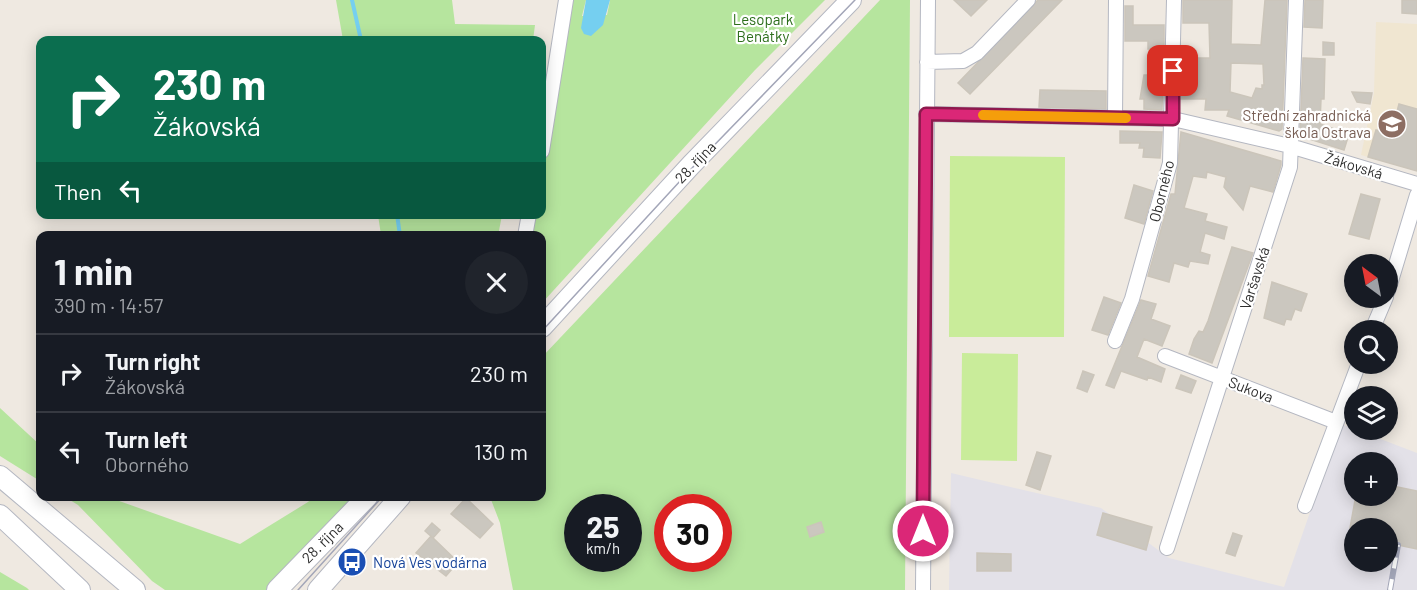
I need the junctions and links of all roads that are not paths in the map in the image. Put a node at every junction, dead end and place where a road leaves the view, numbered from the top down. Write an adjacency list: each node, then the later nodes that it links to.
1 (566, 0): 12 (street)
2 (851, 0): 17 (main road, 28. října)
3 (927, 0): 8 (street)
4 (1028, 0): 8 (street)
5 (1116, 0): 10 (street)
6 (1174, 0): 11 (street, Oborného)
7 (1296, 0): 13 (street, Varšavská)
8 (927, 63): 9 (street)
9 (926, 114): 10 (street, Žákovská); 33 (street)
10 (1115, 118): 11 (street, Žákovská)
11 (1173, 119): 13 (street, Žákovská); 18 (street, Oborného)
12 (546, 126)
13 (1290, 146): 14 (street, Žákovská); 21 (street, Varšavská)
14 (1417, 184)
15 (1417, 195): 16 (street)
16 (1398, 258)
17 (546, 323)
18 (1115, 341)
19 (1165, 356): 21 (street, Sukova)
20 (1355, 374): 22 (street)
21 (1221, 377): 22 (street, Sukova); 28 (street, Varšavská)
22 (1336, 422): 26 (street)
23 (0, 476): 30 (main road)
24 (363, 501): 31 (main road, 28. října)
25 (397, 501): 32 (main road, 28. října)
26 (1305, 506)
27 (0, 515): 29 (main road)
28 (1167, 548)
29 (80, 590)
30 (135, 590)
31 (277, 590)
32 (318, 590)
33 (923, 590)

